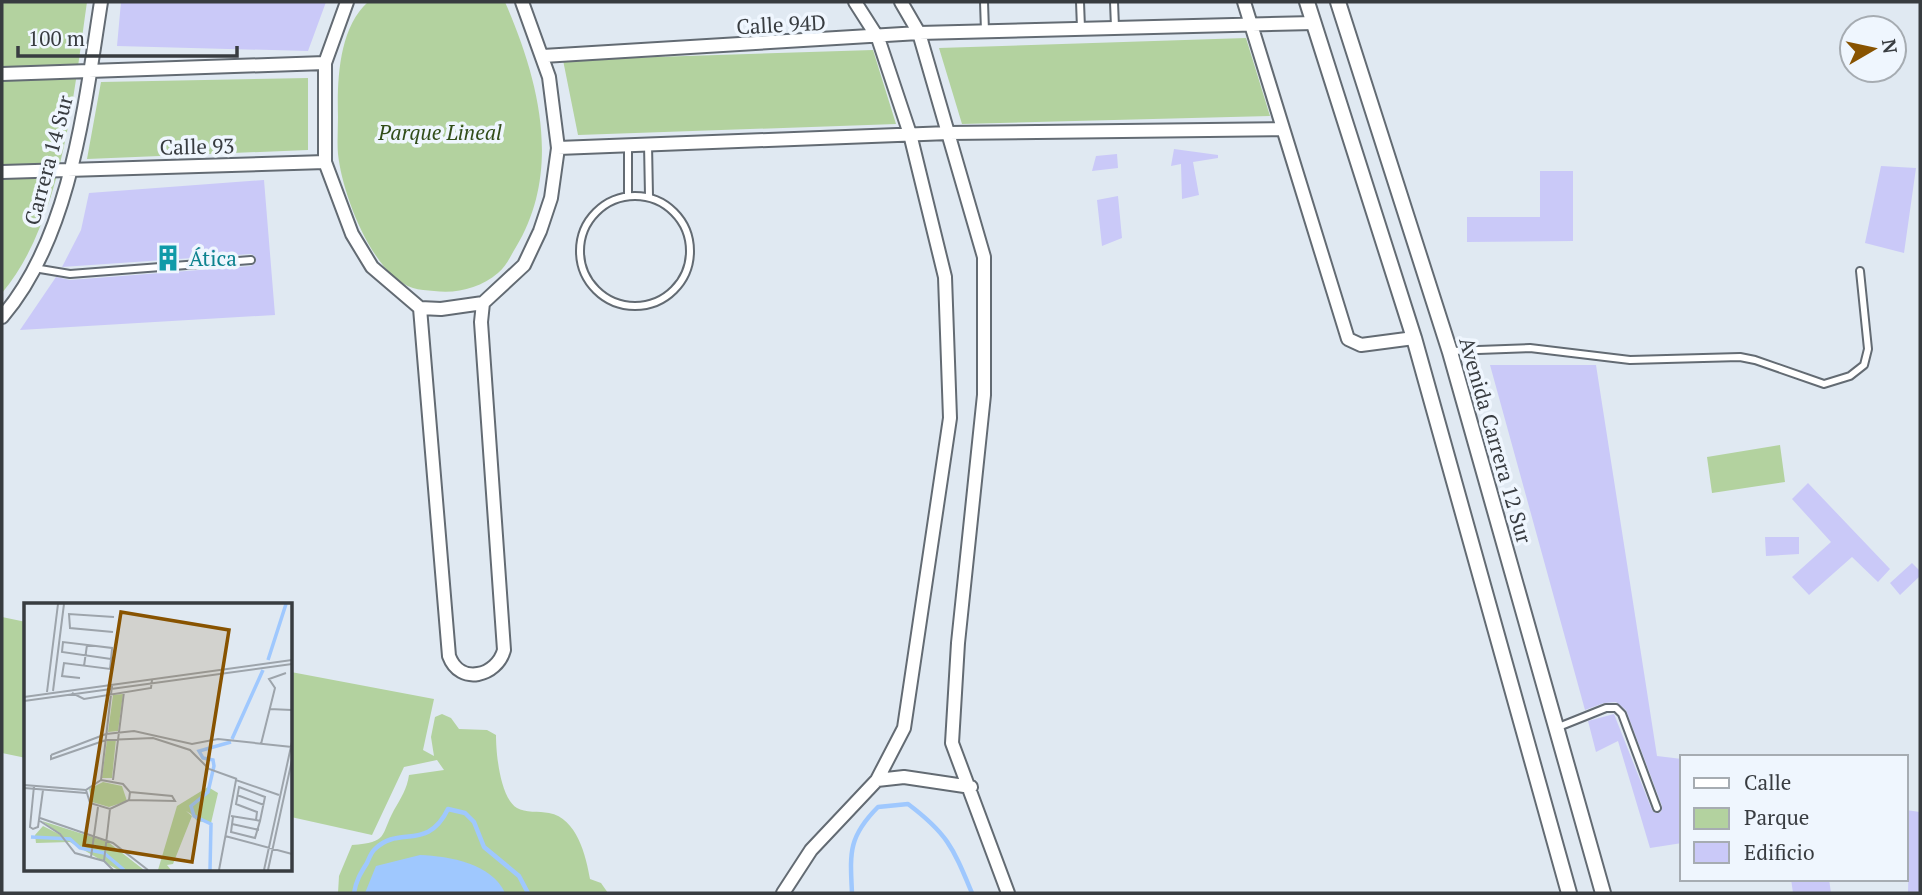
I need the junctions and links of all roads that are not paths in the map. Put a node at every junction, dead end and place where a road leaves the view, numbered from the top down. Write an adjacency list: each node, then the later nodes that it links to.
1 (101, 2): 21 (street, Carrera 14 Sur)
2 (347, 2): 20 (street)
3 (522, 2): 19 (street)
4 (855, 2): 18 (street)
5 (901, 2): 17 (street)
6 (984, 2): 16 (lane)
7 (1080, 2): 15 (lane)
8 (1114, 2): 14 (lane)
9 (1244, 2): 13 (street)
10 (1307, 2): 12 (street)
11 (1338, 2): 41 (street, Avenida Carrera 12 Sur)
12 (1314, 23): 13 (street, Calle 94D); 40 (street)
13 (1251, 25): 14 (street, Calle 94D); 23 (street)
14 (1115, 27): 15 (street, Calle 94D)
15 (1081, 28): 16 (street, Calle 94D)
16 (985, 31): 17 (street, Calle 94D)
17 (919, 33): 18 (street, Calle 94D); 24 (street)
18 (878, 38): 19 (street, Calle 94D); 25 (street)
19 (544, 56): 28 (street)
20 (325, 63): 21 (street); 29 (street)
21 (90, 70): 22 (street); 30 (street, Carrera 14 Sur)
22 (2, 74)
23 (1283, 129): 24 (street); 40 (street)
24 (949, 133): 25 (street); 44 (street)
25 (910, 134): 26 (street); 43 (street)
26 (648, 144): 27 (street); 33 (lane)
27 (628, 145): 28 (street); 32 (lane)
28 (558, 148): 37 (street)
29 (325, 162): 30 (street, Calle 93); 38 (street)
30 (70, 169): 31 (street); 35 (street, Carrera 14 Sur)
31 (2, 172)
32 (628, 195): 33 (lane); 33 (lane)
33 (649, 196)
34 (251, 260): 35 (lane)
35 (34, 268): 39 (street, Carrera 14 Sur)
36 (1860, 271): 41 (lane)
37 (483, 303): 38 (street); 38 (street)
38 (420, 308)
39 (2, 317)
40 (1414, 338): 48 (street)
41 (1450, 352): 42 (street, Avenida Carrera 12 Sur)
42 (1556, 728): 45 (lane); 49 (street, Avenida Carrera 12 Sur)
43 (877, 780): 44 (street); 46 (street)
44 (971, 787): 47 (street)
45 (1657, 808)
46 (783, 893)
47 (1008, 893)
48 (1569, 893)
49 (1603, 893)

